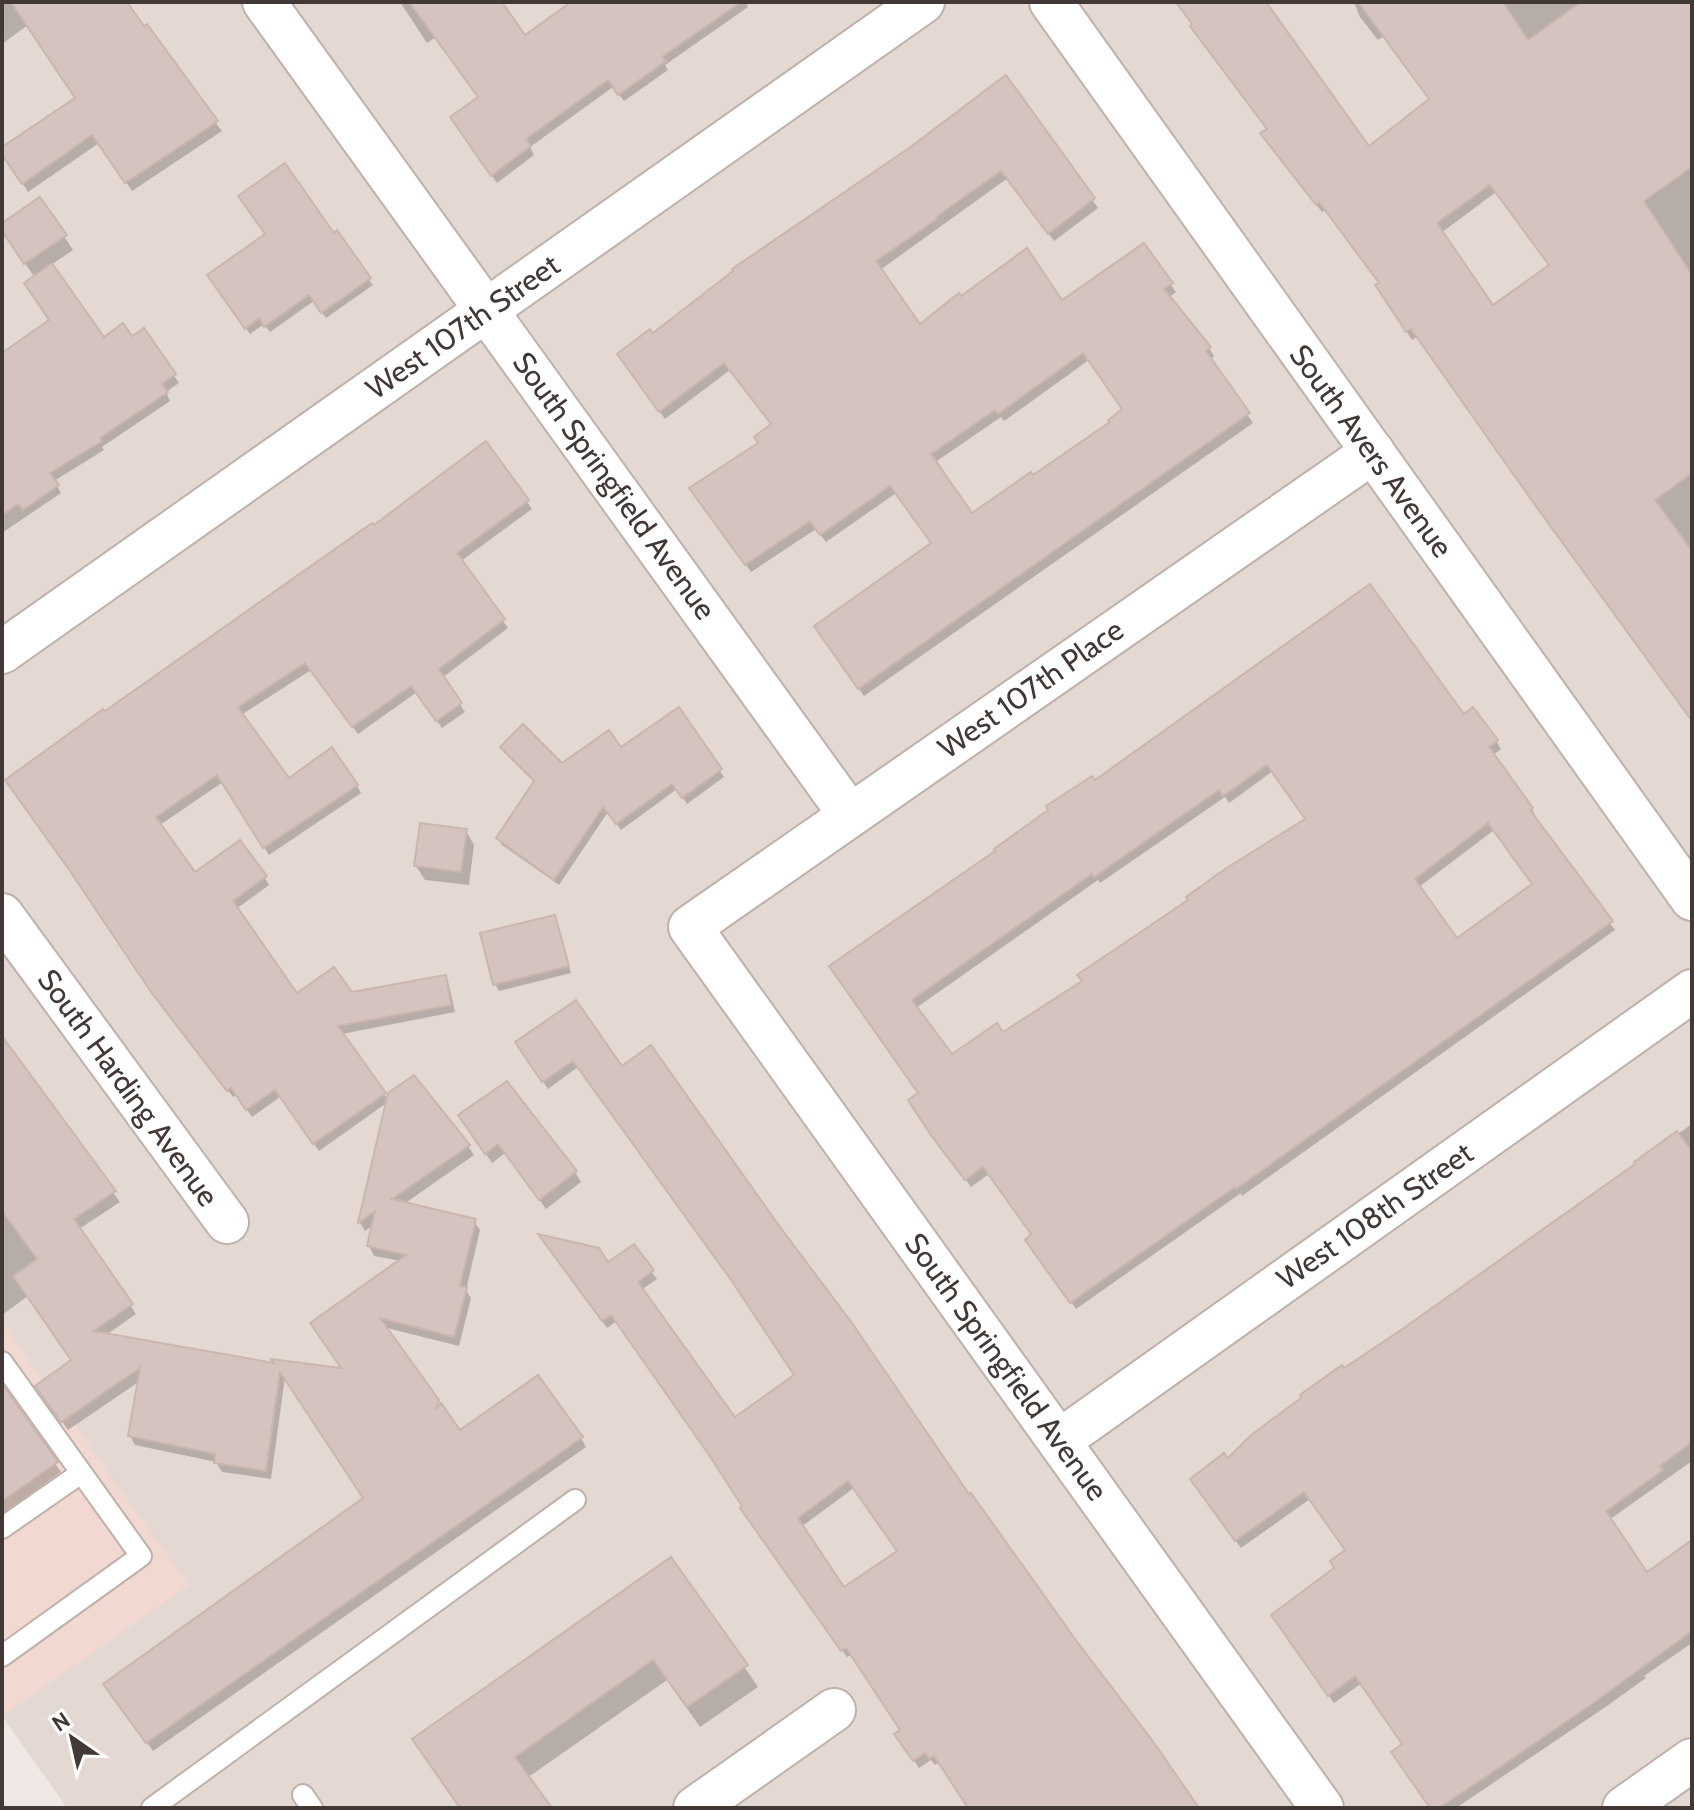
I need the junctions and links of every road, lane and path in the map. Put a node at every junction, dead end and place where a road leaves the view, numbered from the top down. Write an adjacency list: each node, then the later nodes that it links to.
1 (264, 2): 4 (street, South Springfield Avenue)
2 (923, 2): 4 (street, West 107th Street)
3 (1051, 2): 5 (street, South Avers Avenue)
4 (486, 310): 6 (street, West 107th Street); 7 (street, South Springfield Avenue)
5 (1373, 452): 7 (street, West 107th Place); 8 (street, South Avers Avenue)
6 (2, 652)
7 (850, 815): 10 (street, West 107th Place)
8 (1692, 899)
9 (2, 915): 12 (street, South Harding Avenue)
10 (690, 927): 14 (street, South Springfield Avenue)
11 (1692, 991): 14 (street, West 108th Street)
12 (227, 1222)
13 (2, 1362): 15 (lane)
14 (1059, 1441): 23 (street, South Springfield Avenue)
15 (81, 1473): 17 (lane); 18 (lane)
16 (575, 1500): 21 (lane)
17 (2, 1528)
18 (2, 1656)
19 (834, 1710): 22 (street)
20 (1692, 1760): 24 (street)
21 (152, 1808)
22 (695, 1808)
23 (1322, 1808)
24 (1624, 1808)

